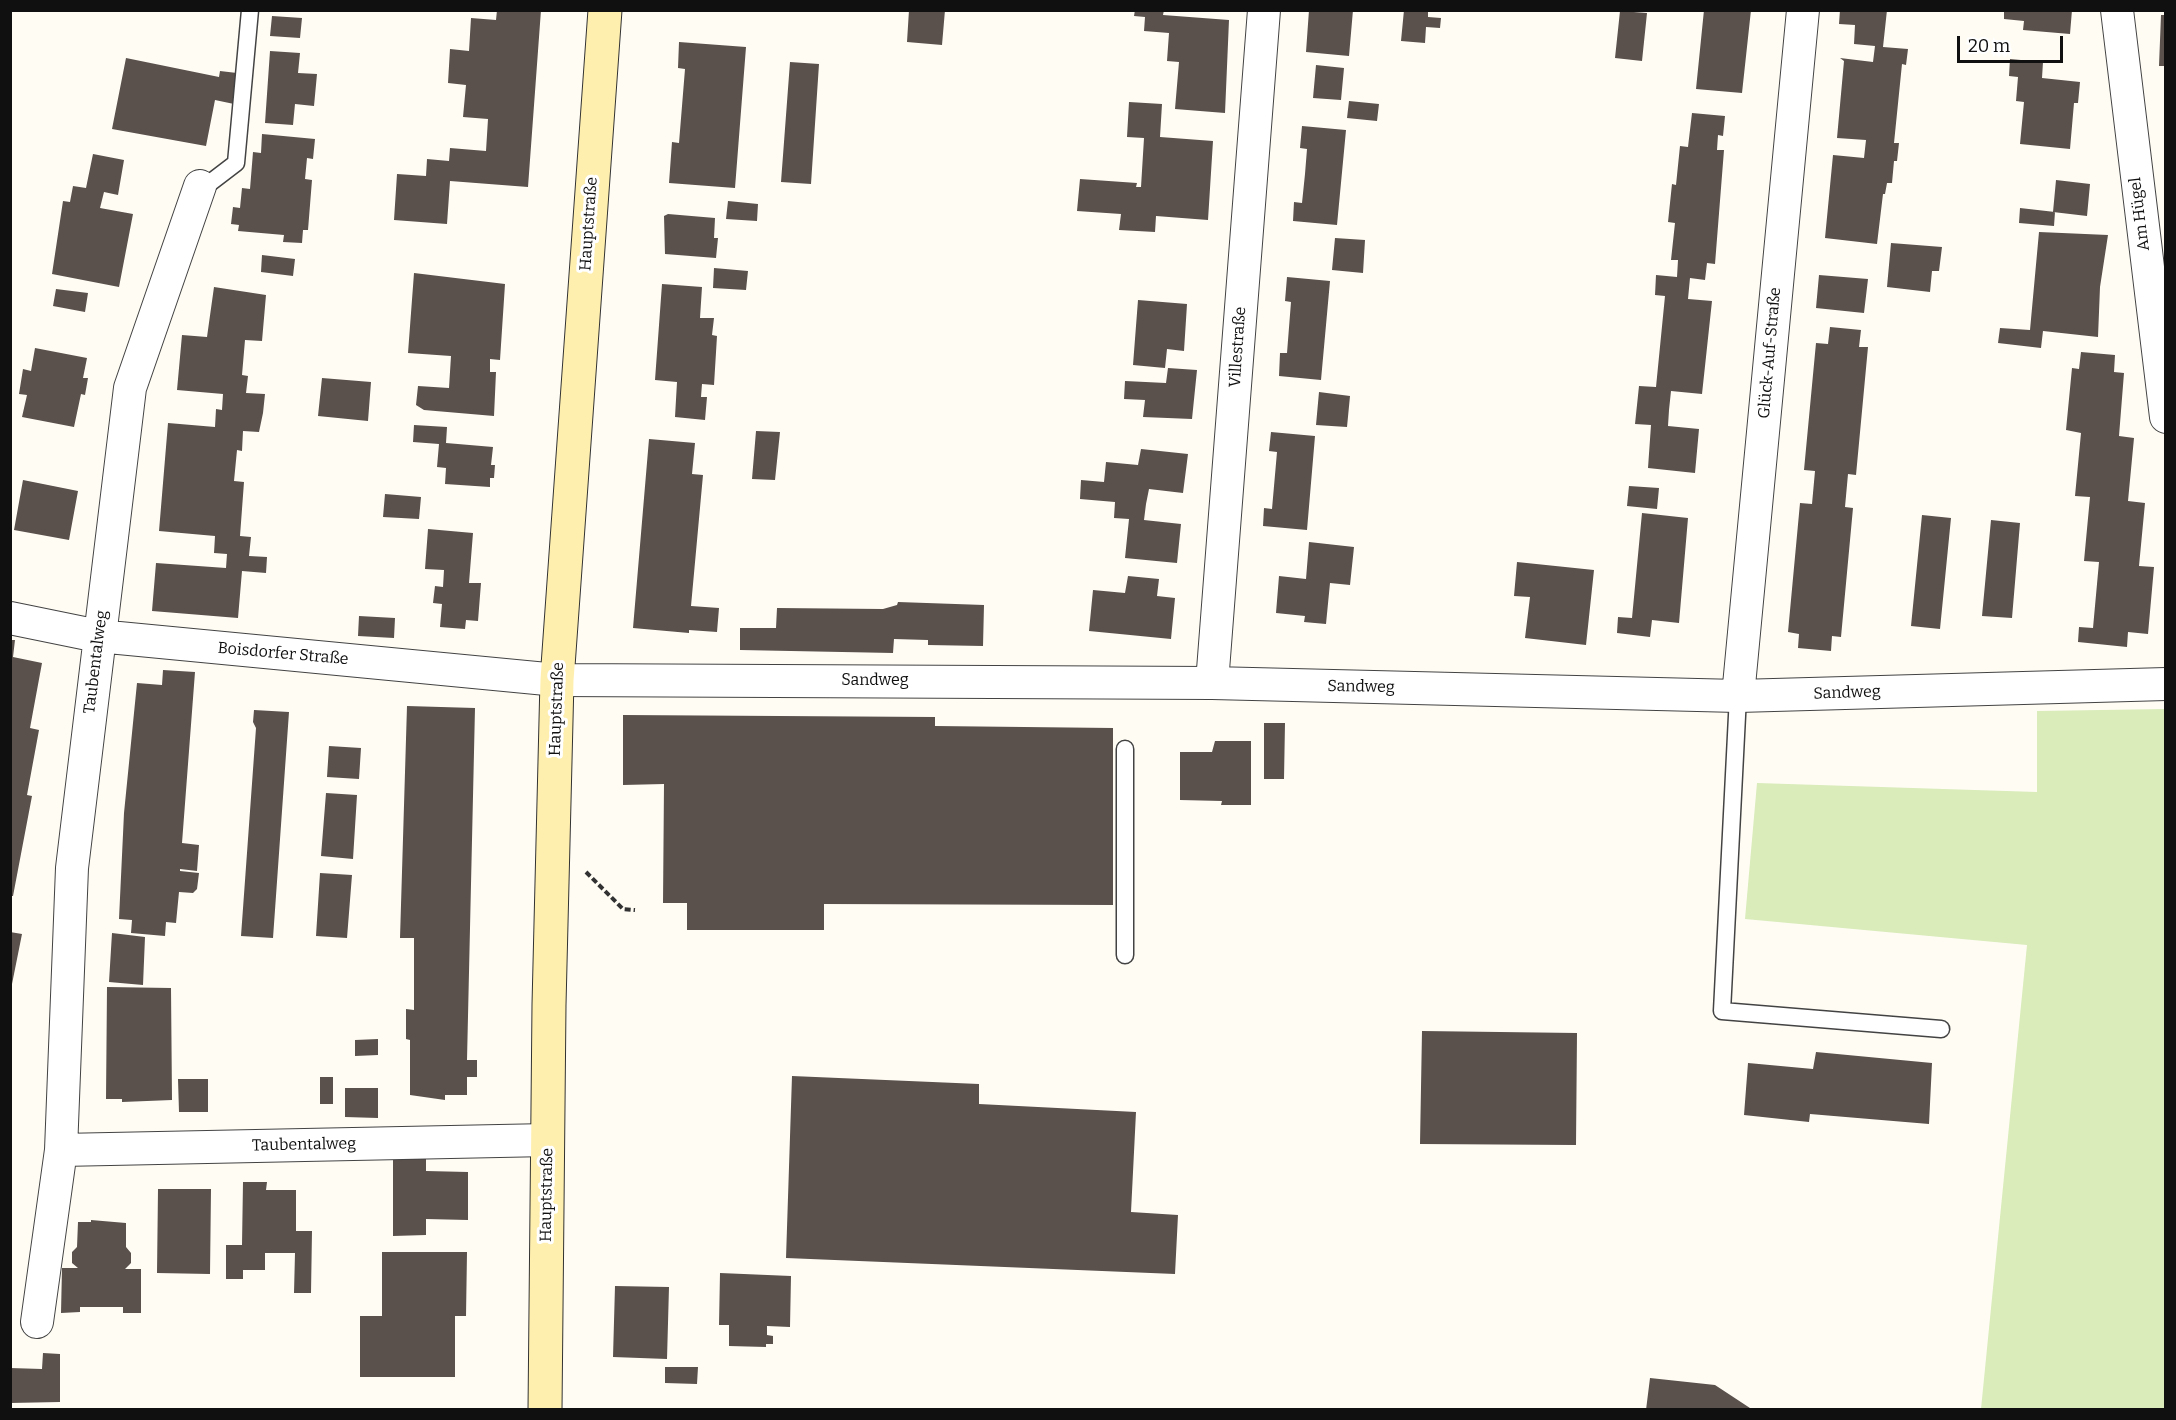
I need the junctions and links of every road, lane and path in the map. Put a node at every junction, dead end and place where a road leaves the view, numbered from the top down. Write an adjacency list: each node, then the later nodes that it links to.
1 (250, 10): 6 (lane)
2 (605, 10): 10 (main road, Hauptstraße)
3 (1264, 10): 11 (street, Villestraße)
4 (1803, 10): 13 (street, Glück-Auf-Straße)
5 (2117, 10): 7 (street, Am Hügel)
6 (199, 189): 9 (street, Taubentalweg)
7 (2166, 417)
8 (10, 618): 9 (street, Boisdorfer Straße)
9 (98, 636): 10 (street, Boisdorfer Straße); 20 (street, Taubentalweg)
10 (557, 680): 11 (street, Sandweg); 15 (main road, Hauptstraße)
11 (1212, 683): 13 (street, Sandweg)
12 (2166, 684): 13 (street, Sandweg)
13 (1738, 696): 18 (lane)
14 (1125, 749): 17 (lane)
15 (552, 870): 16 (path); 19 (main road, Hauptstraße)
16 (635, 910)
17 (1125, 955)
18 (1941, 1029)
19 (548, 1140): 20 (street, Taubentalweg); 22 (main road, Hauptstraße)
20 (61, 1150): 21 (street, Taubentalweg)
21 (37, 1322)
22 (546, 1405)

